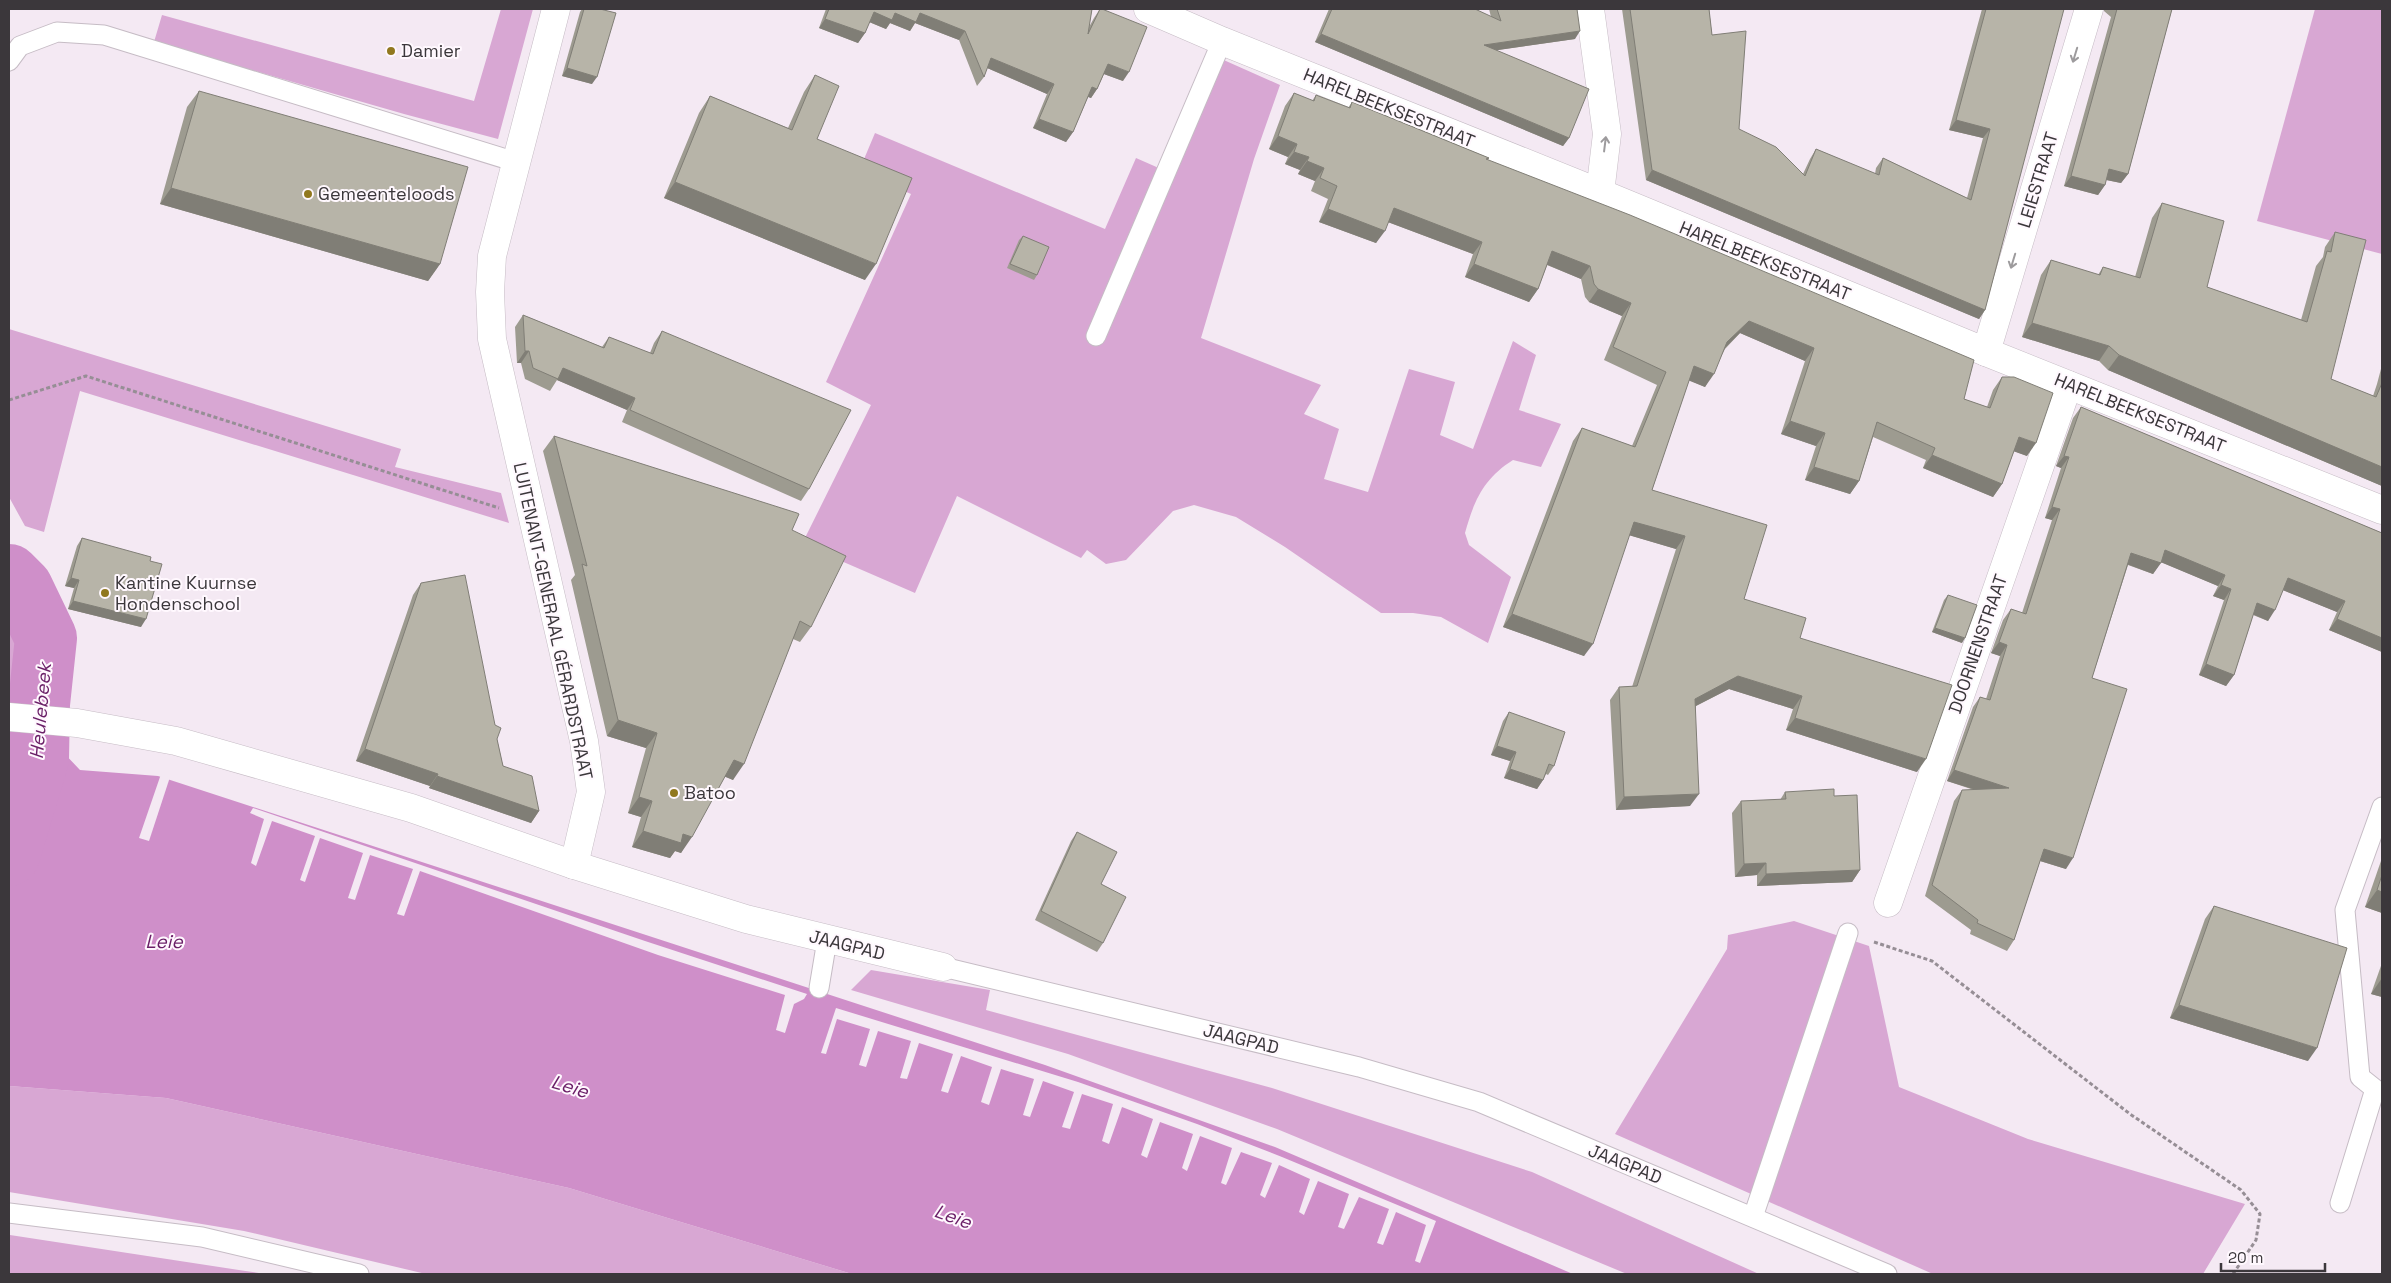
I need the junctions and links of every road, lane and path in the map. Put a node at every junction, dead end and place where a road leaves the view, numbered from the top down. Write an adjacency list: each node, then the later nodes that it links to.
1 (556, 9): 7 (street, LUITENANT-GENERAAL GÉRARDSTRAAT)
2 (1148, 9): 5 (street, HARELBEEKSESTRAAT)
3 (1590, 9): 8 (street, one-way to 3)
4 (2089, 9): 10 (street, LEIESTRAAT, one-way to 10)
5 (1222, 42): 8 (street, HARELBEEKSESTRAAT); 9 (lane)
6 (9, 61): 7 (lane)
7 (516, 162): 13 (street, LUITENANT-GENERAAL GÉRARDSTRAAT)
8 (1600, 192): 10 (street, HARELBEEKSESTRAAT)
9 (1096, 336)
10 (1986, 352): 11 (street, HARELBEEKSESTRAAT)
11 (2068, 385): 14 (street, HARELBEEKSESTRAAT); 18 (street, DOORNENSTRAAT)
12 (9, 400): 13 (path)
13 (528, 504): 17 (street, LUITENANT-GENERAAL GÉRARDSTRAAT)
14 (2382, 510)
15 (9, 717): 17 (street)
16 (2382, 807): 23 (lane)
17 (574, 865): 20 (street, JAAGPAD)
18 (1888, 903)
19 (1848, 933): 25 (lane); 28 (path)
20 (827, 940): 21 (street, JAAGPAD); 22 (lane)
21 (943, 967): 25 (lane, JAAGPAD)
22 (819, 988)
23 (2340, 1203)
24 (9, 1213): 26 (lane)
25 (1753, 1217): 27 (lane, JAAGPAD)
26 (359, 1274)
27 (1888, 1274)
28 (2233, 1274)

